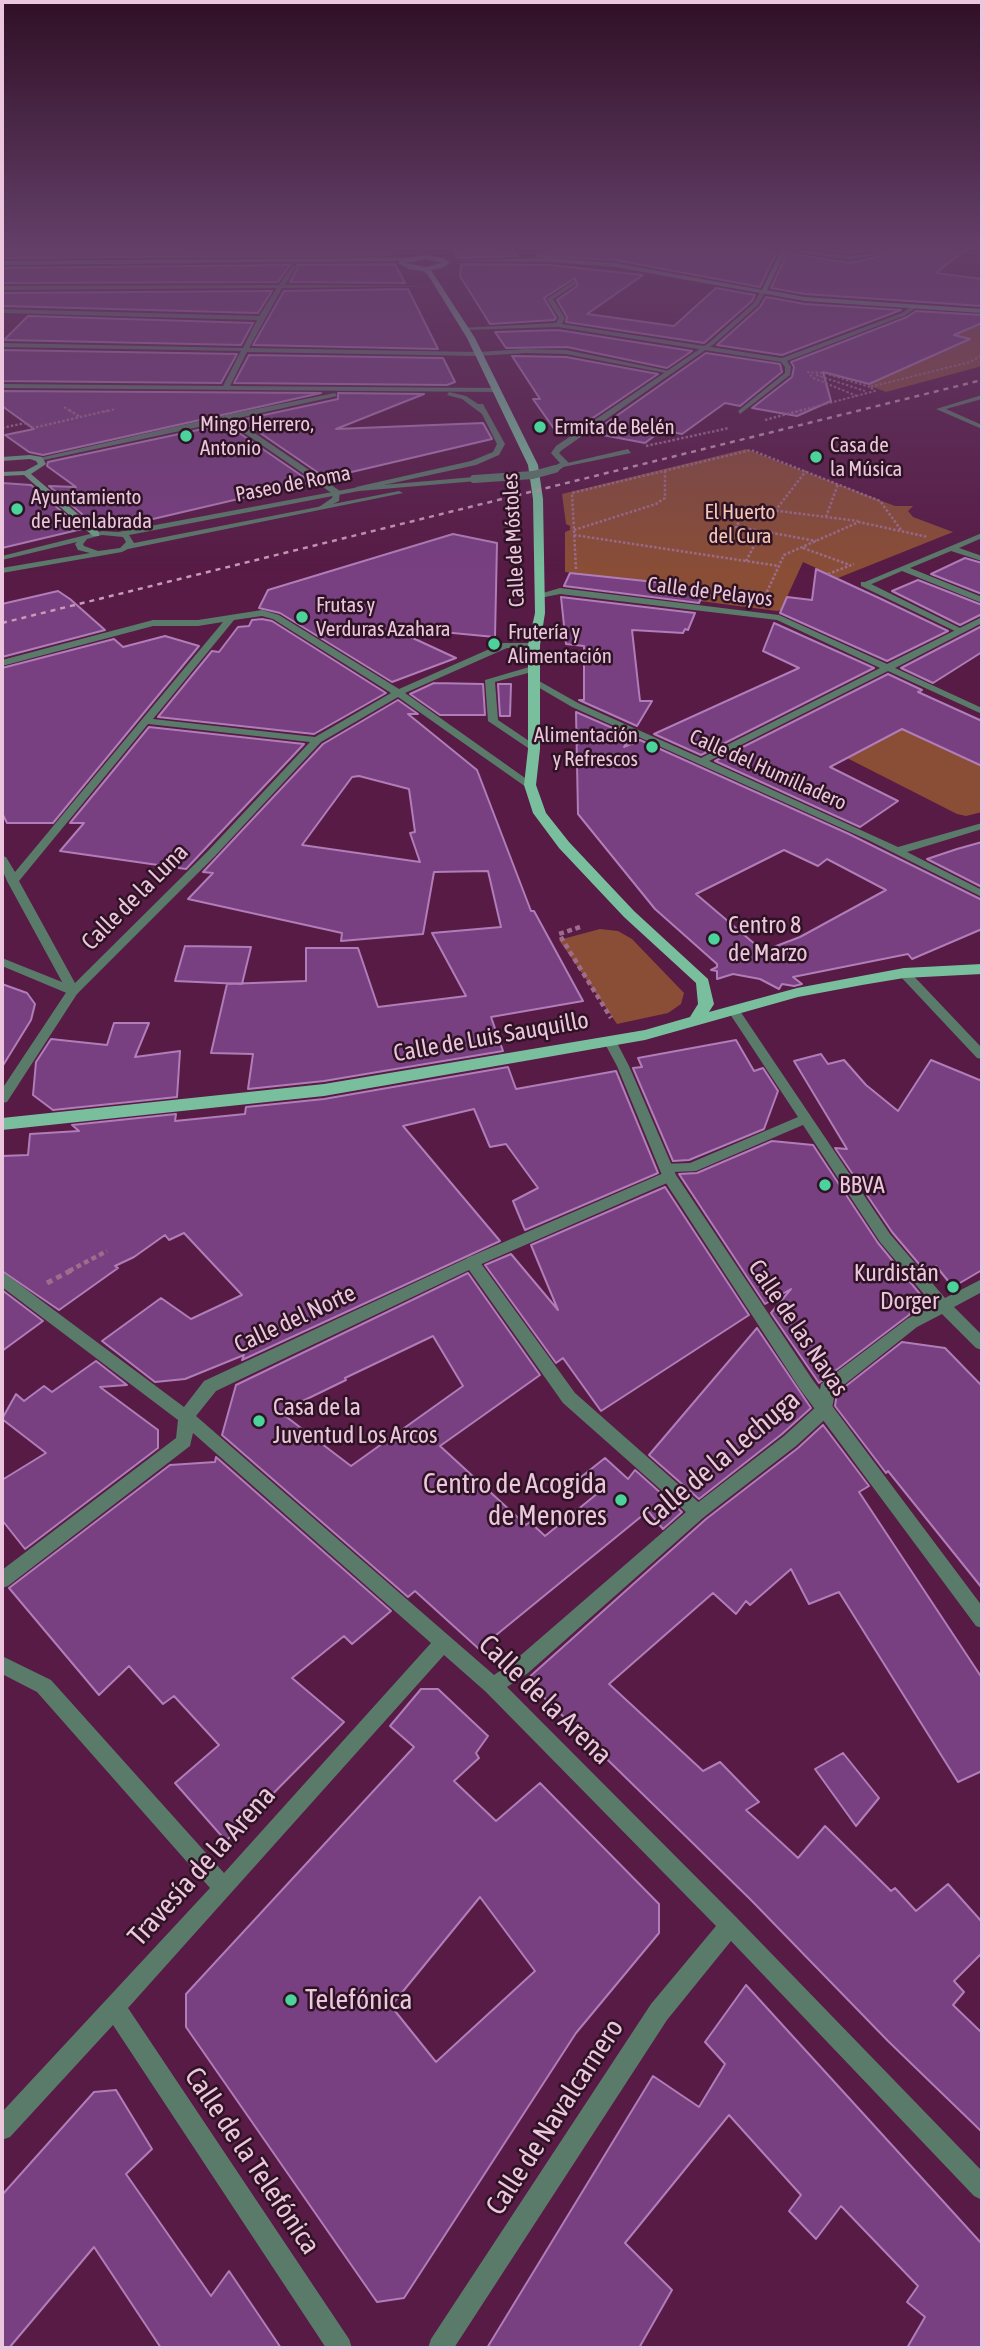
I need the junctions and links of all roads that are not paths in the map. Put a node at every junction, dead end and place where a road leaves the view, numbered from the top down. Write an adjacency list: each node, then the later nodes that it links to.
1 (243, 354): 12 (street)
2 (459, 354): 3 (street)
3 (478, 354): 4 (street); 15 (main road, Calle de Móstoles)
4 (482, 354)
5 (575, 354): 10 (street)
6 (698, 354): 10 (street)
7 (738, 354): 9 (street)
8 (800, 354): 9 (street)
9 (783, 360): 19 (street)
10 (671, 372): 25 (street)
11 (2, 386): 12 (street)
12 (226, 387): 13 (street)
13 (287, 388): 14 (street); 17 (street)
14 (476, 390): 15 (street); 18 (street)
15 (496, 390): 43 (main road, Calle de Móstoles)
16 (982, 397): 21 (street)
17 (298, 401): 18 (street); 20 (street)
18 (484, 412): 29 (street)
19 (740, 412)
20 (226, 417): 24 (street); 30 (street)
21 (982, 427)
22 (628, 451): 25 (street, Paseo de Roma)
23 (3, 457): 24 (main road)
24 (38, 459): 26 (main road)
25 (559, 467): 28 (street, Paseo de Roma, bridge)
26 (26, 473): 27 (main road); 32 (main road)
27 (2, 474)
28 (474, 479): 29 (street, Paseo de Roma); 31 (street, Paseo de Roma)
29 (359, 489): 30 (street, Paseo de Roma)
30 (337, 493): 31 (street); 33 (street, Paseo de Roma)
31 (323, 507): 36 (street, Paseo de Roma)
32 (96, 534): 33 (street, Paseo de Roma); 35 (street)
33 (120, 534): 36 (street)
34 (982, 535): 37 (street)
35 (83, 539): 38 (street); 39 (street)
36 (126, 548): 38 (street, Paseo de Roma)
37 (952, 548): 40 (street); 41 (street)
38 (104, 553): 42 (street)
39 (2, 558)
40 (982, 559)
41 (902, 568): 44 (street); 47 (street)
42 (2, 571)
43 (540, 595): 48 (main road, Calle de Móstoles); 50 (street, Calle de Pelayos)
44 (982, 600)
45 (231, 618): 49 (street); 52 (street); 54 (street)
46 (982, 620): 47 (street)
47 (960, 630): 50 (street)
48 (534, 645): 51 (main road, Calle de Móstoles); 52 (street, Calle de la Luna)
49 (2, 663)
50 (889, 666): 53 (street, Calle de Pelayos); 57 (street)
51 (536, 676): 56 (main road, Calle de Móstoles); 56 (street); 57 (street, Calle del Humilladero)
52 (398, 693): 55 (street, Calle de la Luna); 58 (street)
53 (982, 710)
54 (146, 721): 55 (street); 62 (street)
55 (317, 740): 67 (street, Calle de la Luna)
56 (534, 749): 58 (main road, Calle de Móstoles)
57 (702, 761): 60 (street, Calle del Humilladero)
58 (530, 785): 69 (main road, Calle de Móstoles)
59 (982, 826): 60 (street)
60 (897, 851): 63 (street, Calle del Humilladero)
61 (2, 859): 62 (street)
62 (13, 881): 67 (street)
63 (982, 894)
64 (2, 962): 67 (street)
65 (982, 969): 66 (main road, Calle de Luis Sauquillo)
66 (904, 973): 68 (main road, Calle de Luis Sauquillo); 71 (street)
67 (73, 990): 72 (street, Calle de la Luna)
68 (734, 1011): 69 (main road, Calle de Luis Sauquillo); 73 (street)
69 (695, 1023): 70 (main road, Calle de Luis Sauquillo)
70 (617, 1041): 74 (main road, Calle de Luis Sauquillo); 75 (street, Calle de las Navas)
71 (982, 1055)
72 (2, 1099)
73 (806, 1119): 75 (street, Calle del Norte); 79 (street)
74 (2, 1124)
75 (667, 1172): 76 (street, Calle del Norte); 81 (street, Calle de las Navas)
76 (472, 1262): 82 (street, Calle del Norte); 83 (street)
77 (2, 1279): 82 (street, Calle de la Arena)
78 (982, 1285): 79 (street, Calle de la Lechuga)
79 (943, 1306): 80 (street); 81 (street, Calle de la Lechuga)
80 (982, 1344)
81 (825, 1409): 83 (street, Calle de la Lechuga); 85 (street, Calle de las Navas)
82 (186, 1416): 84 (street, Calle del Norte); 86 (street, Calle de la Arena)
83 (698, 1512): 88 (street, Calle de la Lechuga)
84 (2, 1580)
85 (982, 1620)
86 (444, 1642): 88 (street, Calle de la Arena); 89 (street, Travesía de la Arena)
87 (2, 1665): 89 (street)
88 (494, 1686): 90 (street, Calle de la Arena)
89 (223, 1888): 91 (street, Travesía de la Arena)
90 (730, 1925): 93 (street, Calle de la Arena); 95 (street, Calle de Navalcarnero)
91 (114, 2007): 92 (street, Travesía de la Arena); 94 (street, Calle de la Telefónica)
92 (2, 2129)
93 (982, 2188)
94 (340, 2348)
95 (440, 2348)

